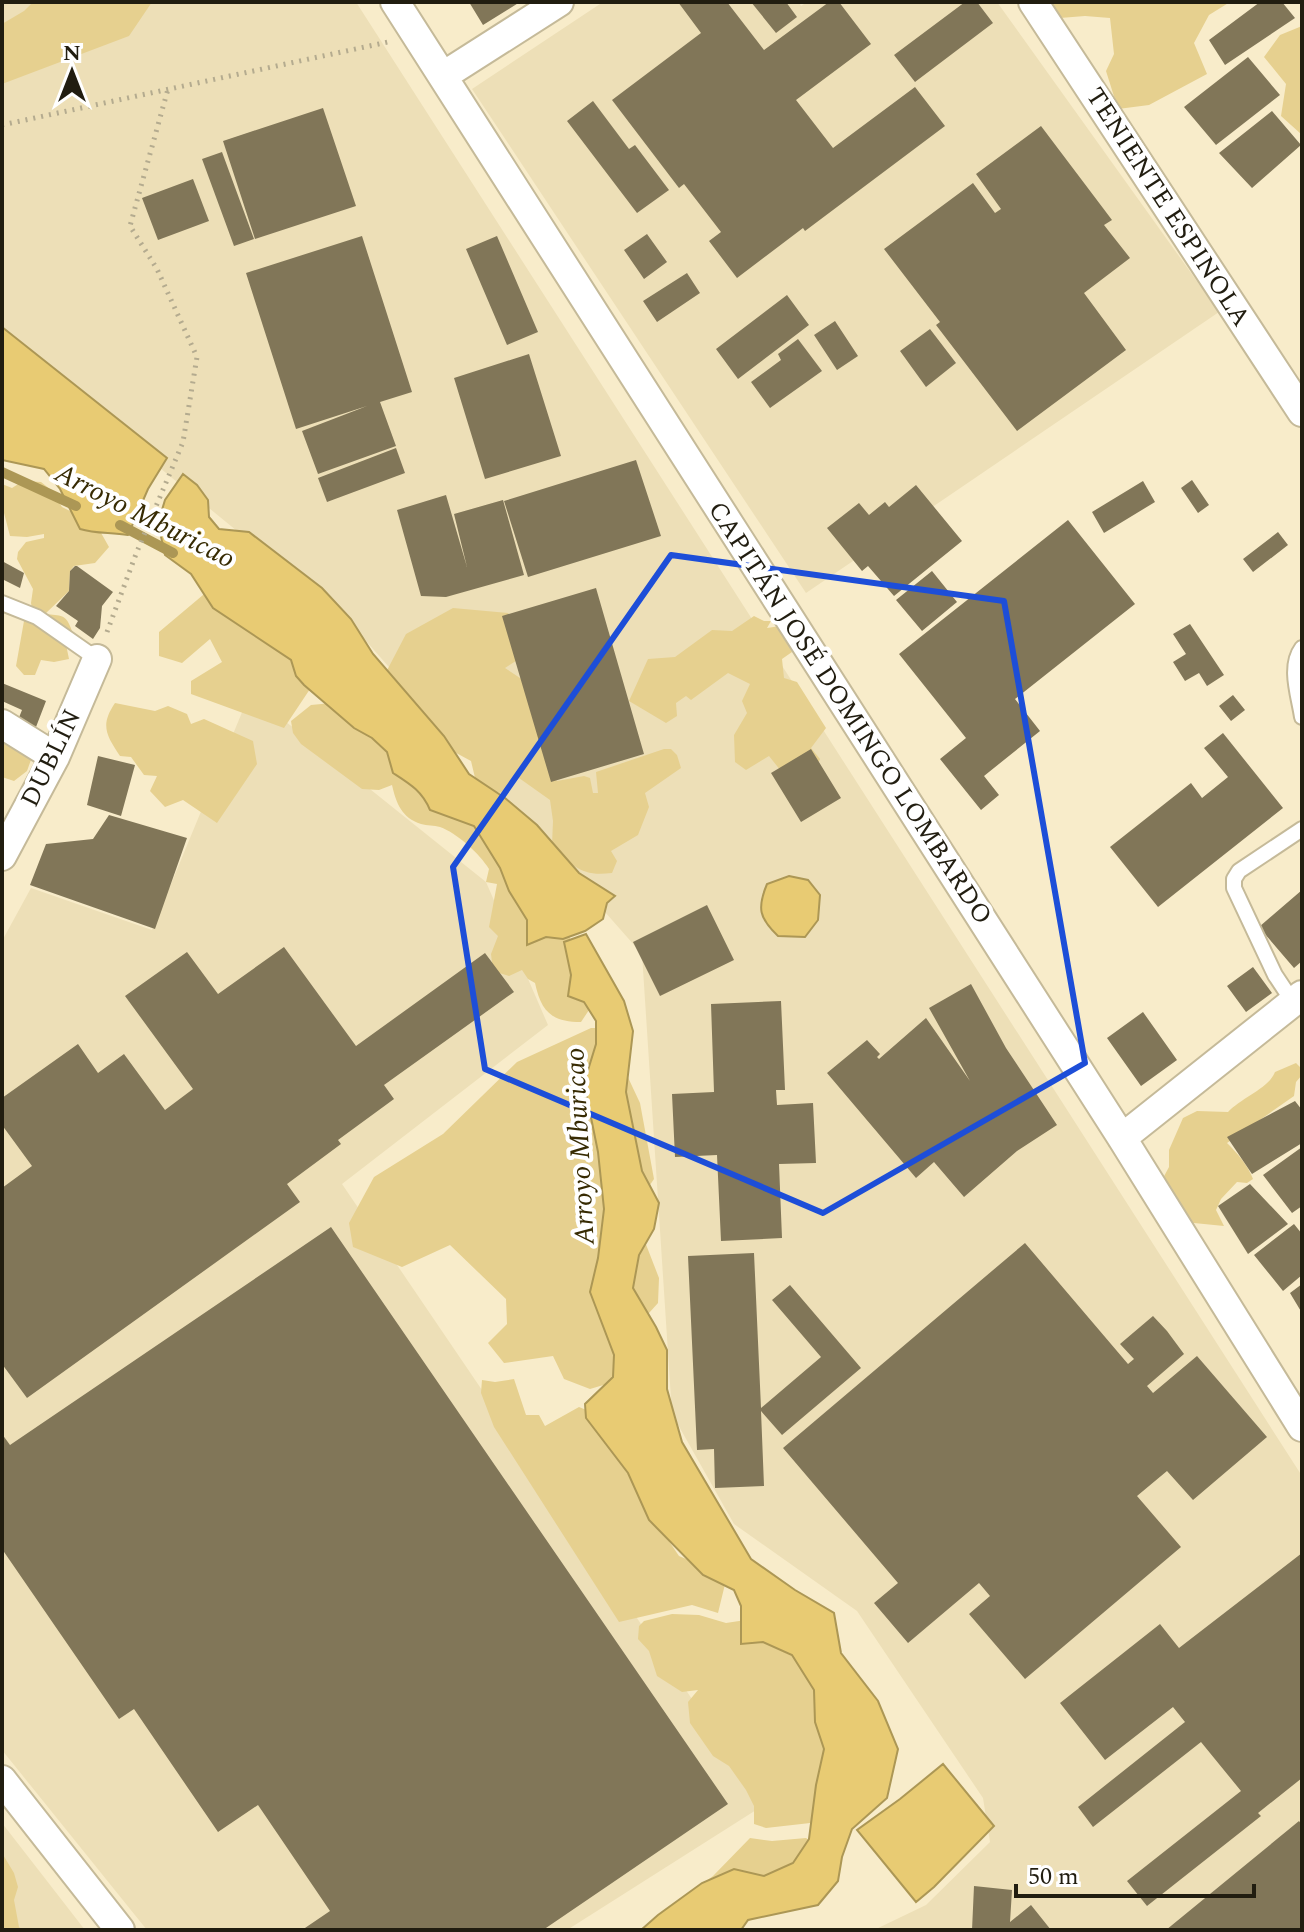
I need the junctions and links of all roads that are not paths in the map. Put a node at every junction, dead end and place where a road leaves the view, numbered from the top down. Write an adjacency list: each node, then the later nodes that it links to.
1 (395, 2): 4 (street, CAPITÁN JOSÉ DOMINGO LOMBARDO)
2 (559, 2): 4 (street)
3 (1033, 2): 5 (street, TENIENTE ESPINOLA)
4 (443, 76): 15 (street, CAPITÁN JOSÉ DOMINGO LOMBARDO)
5 (1302, 412)
6 (2, 603): 8 (lane)
7 (1302, 648): 9 (lane)
8 (97, 659): 11 (street, DUBLÍN)
9 (1302, 717)
10 (2, 724): 11 (street)
11 (55, 757): 13 (street, DUBLÍN)
12 (1302, 829): 14 (lane)
13 (2, 856)
14 (1298, 999): 15 (street)
15 (1122, 1138): 16 (street, CAPITÁN JOSÉ DOMINGO LOMBARDO)
16 (1302, 1427)
17 (2, 1780): 18 (street)
18 (120, 1930)

